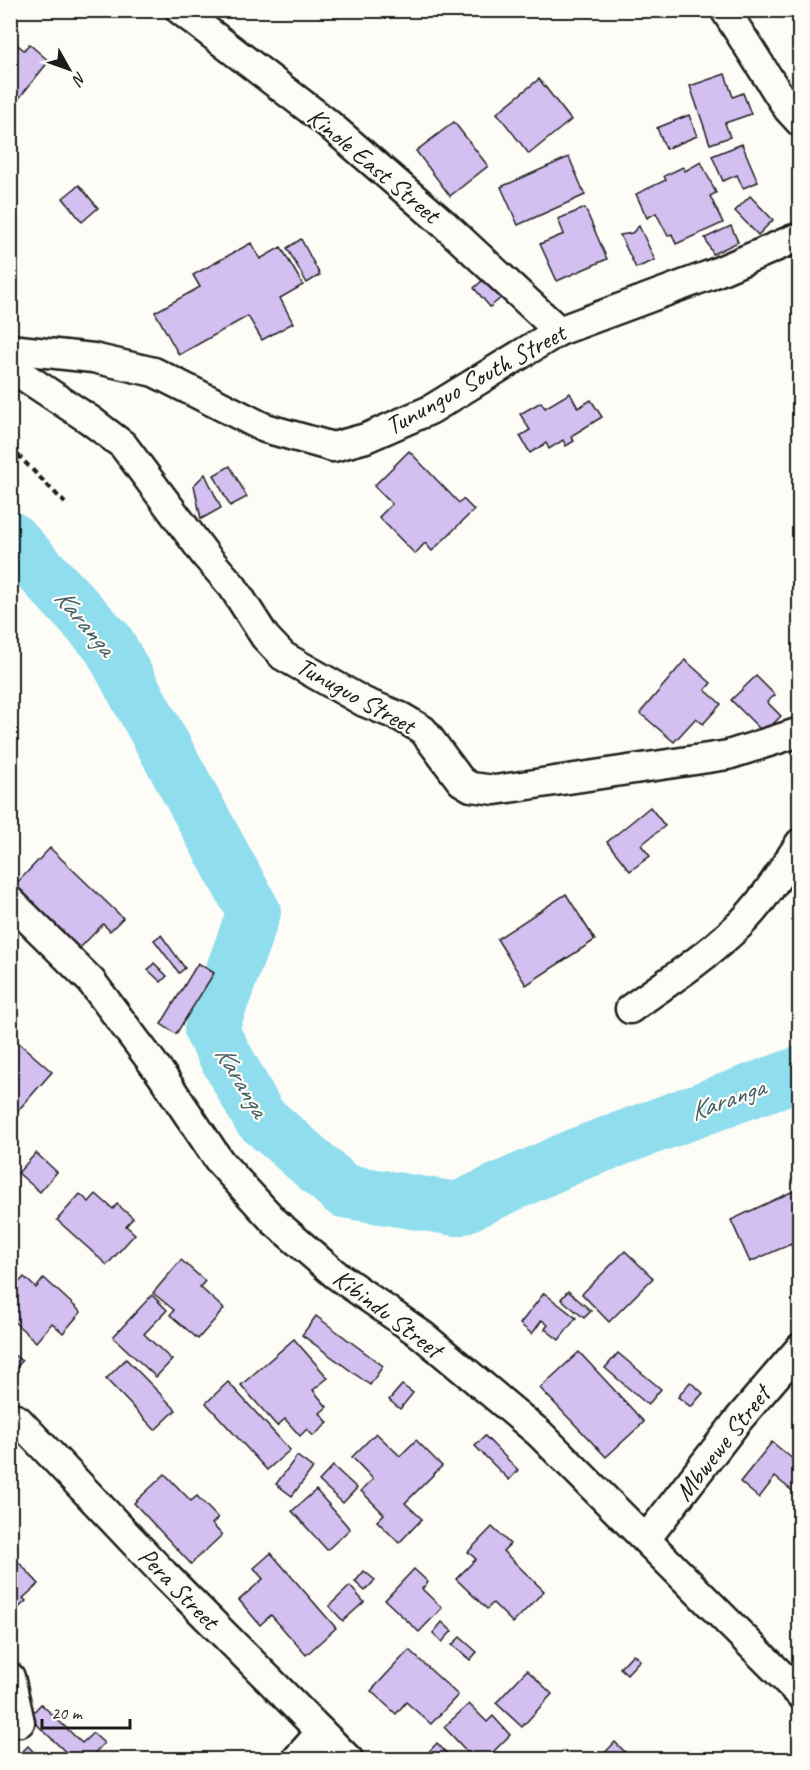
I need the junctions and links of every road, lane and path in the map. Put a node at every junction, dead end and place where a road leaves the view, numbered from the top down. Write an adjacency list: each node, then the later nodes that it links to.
1 (180, 10): 5 (street, Kinole East Street)
2 (725, 10): 3 (street)
3 (800, 122)
4 (800, 238): 5 (street, Tununguo South Street)
5 (559, 331): 6 (street, Tununguo South Street)
6 (10, 349)
7 (10, 368): 10 (street, Tunuguo Street)
8 (10, 447): 9 (path)
9 (64, 503)
10 (800, 732)
11 (800, 843): 13 (street)
12 (10, 901): 16 (street, Kibindu Street)
13 (630, 1009)
14 (800, 1348): 16 (street, Mbwewe Street)
15 (10, 1416): 20 (street, Pera Street)
16 (646, 1539): 18 (street, Kibindu Street)
17 (10, 1677): 19 (street)
18 (800, 1694)
19 (20, 1722)
20 (321, 1732): 21 (street); 22 (street, Pera Street)
21 (296, 1760)
22 (349, 1760)

